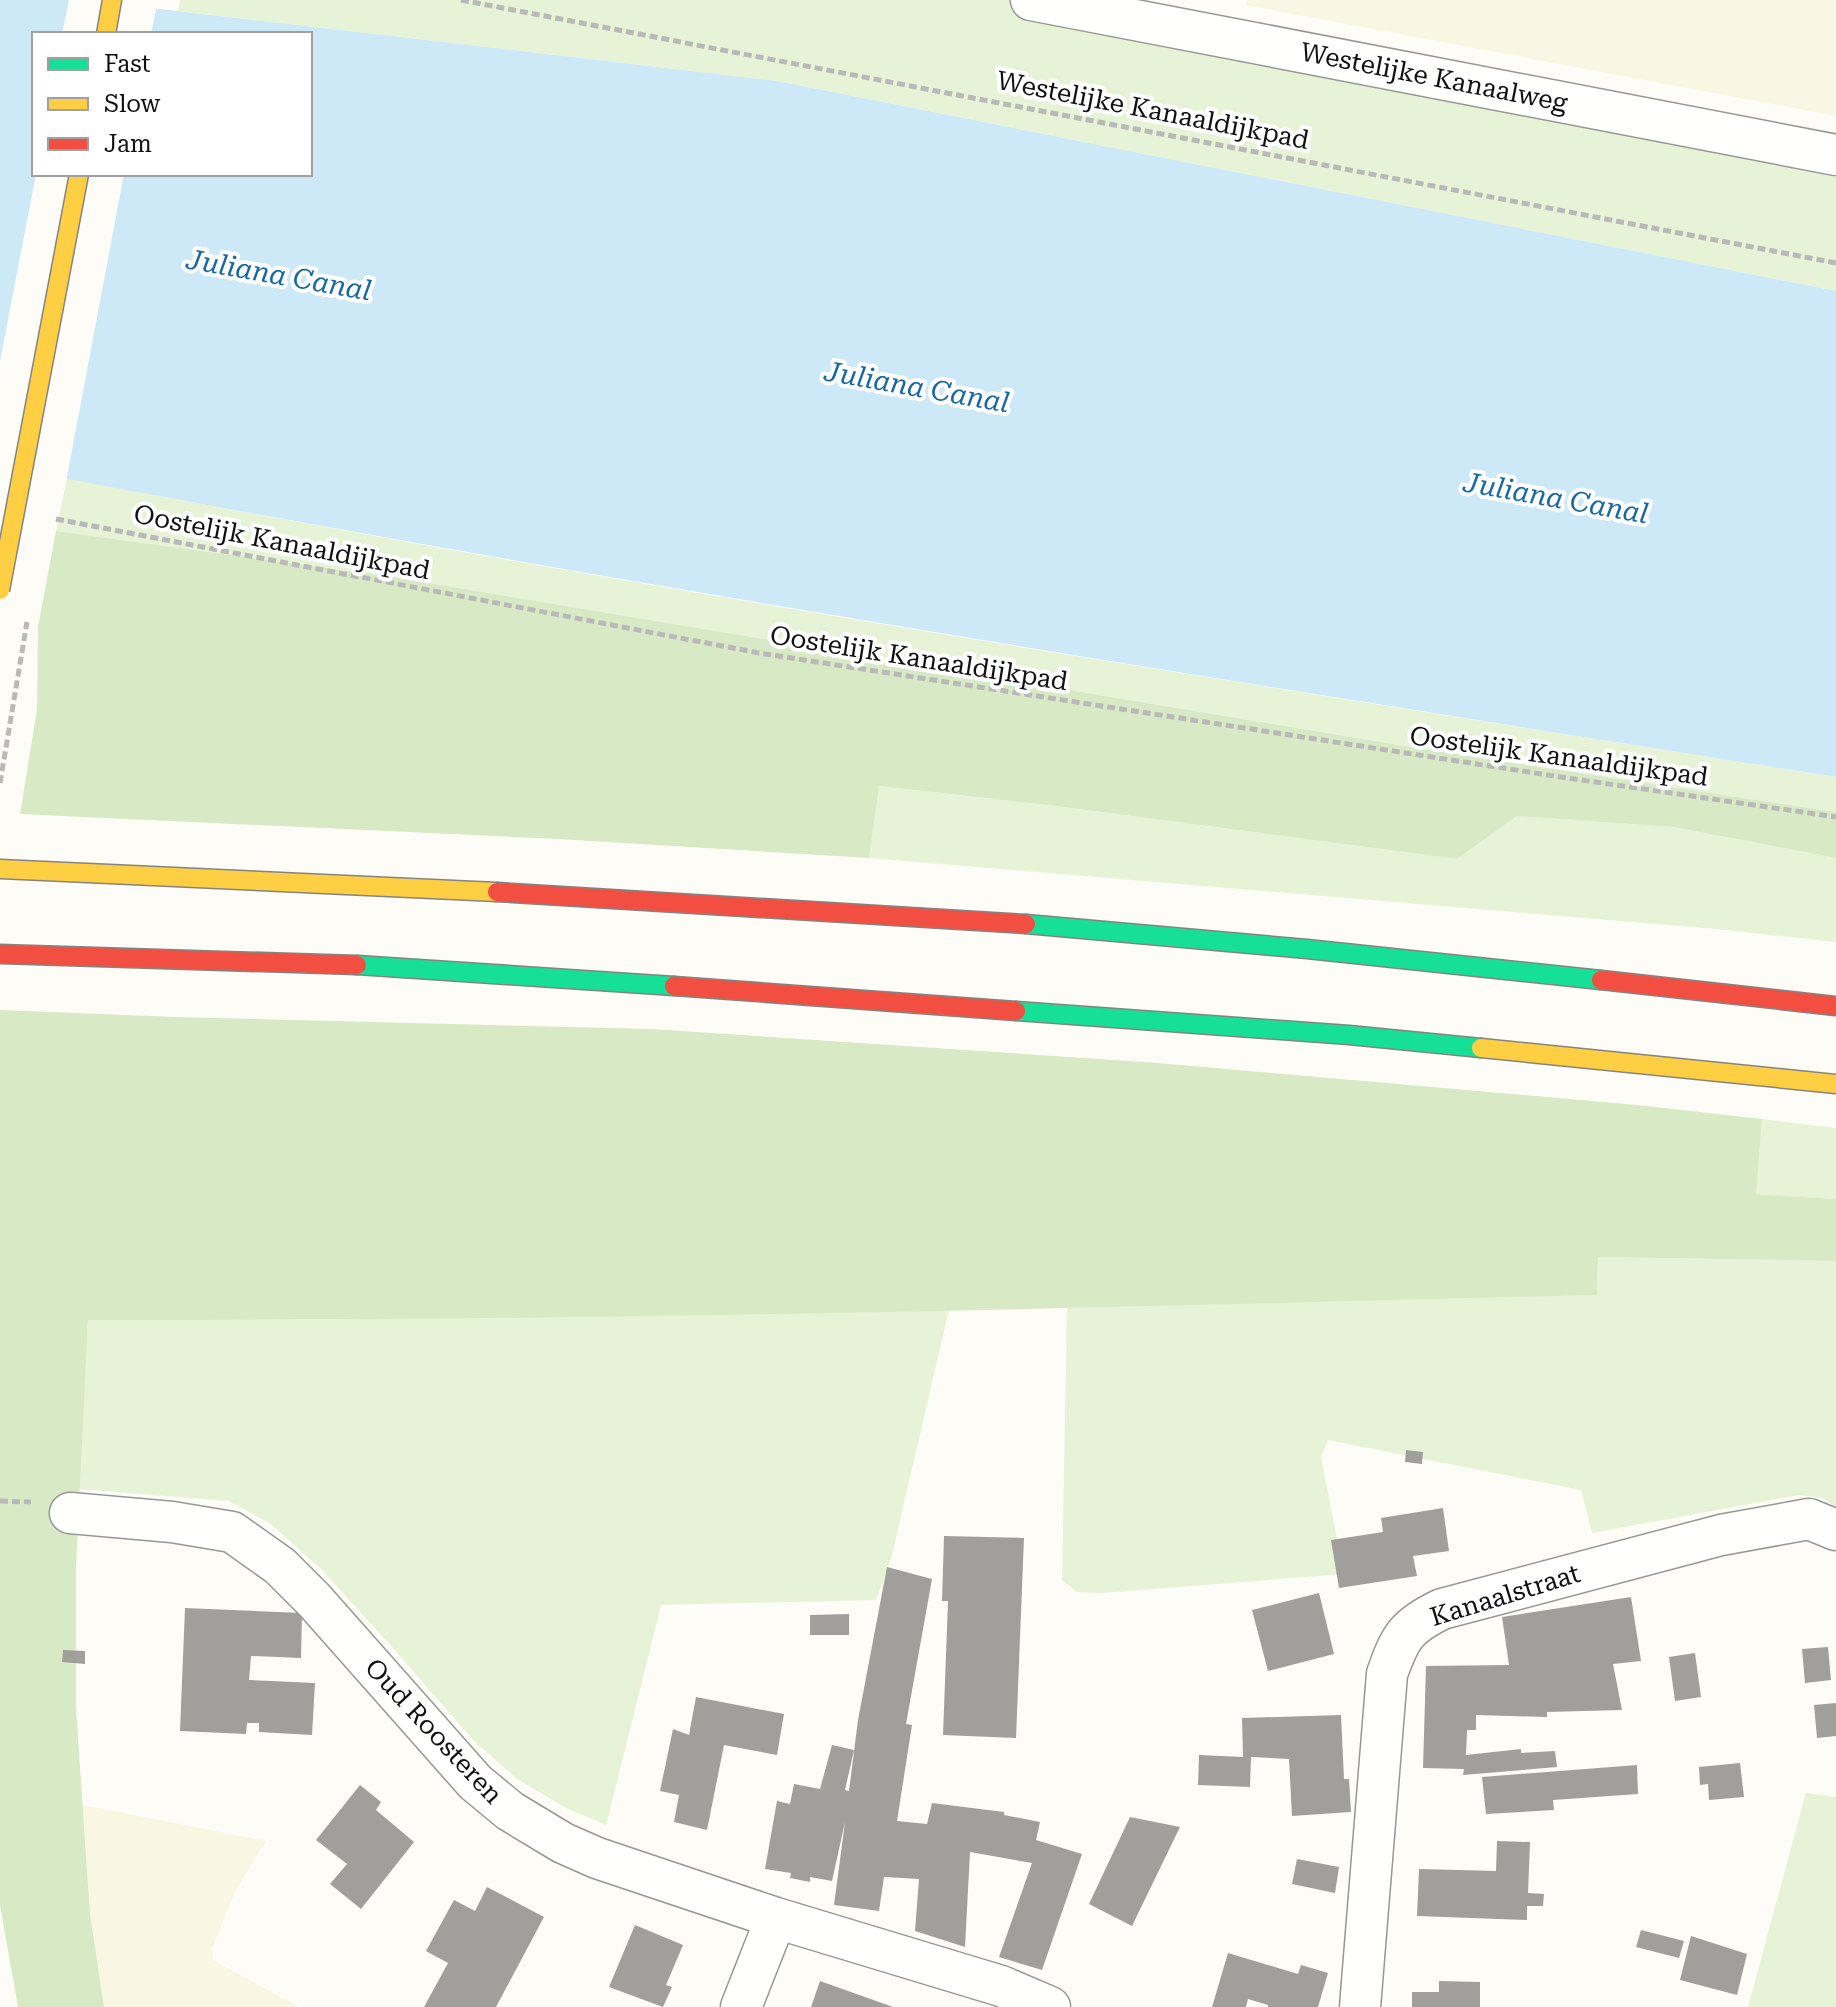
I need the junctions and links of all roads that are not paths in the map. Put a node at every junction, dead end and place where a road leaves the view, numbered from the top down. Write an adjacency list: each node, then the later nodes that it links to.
1 (112, 0): 3 (main road)
2 (1031, 0): 4 (street, Westelijke Kanaalweg)
3 (106, 32)
4 (1836, 155)
5 (79, 176): 6 (main road, bridge)
6 (0, 590)
7 (0, 869): 9 (main road)
8 (0, 954): 10 (main road)
9 (1836, 1006)
10 (1836, 1084)
11 (70, 1513): 13 (street, Oud Roosteren)
12 (1836, 1530): 16 (street, Kanaalstraat)
13 (776, 1918): 14 (street); 15 (street, Oud Roosteren)
14 (741, 2007)
15 (1050, 2007)
16 (1360, 2007)

